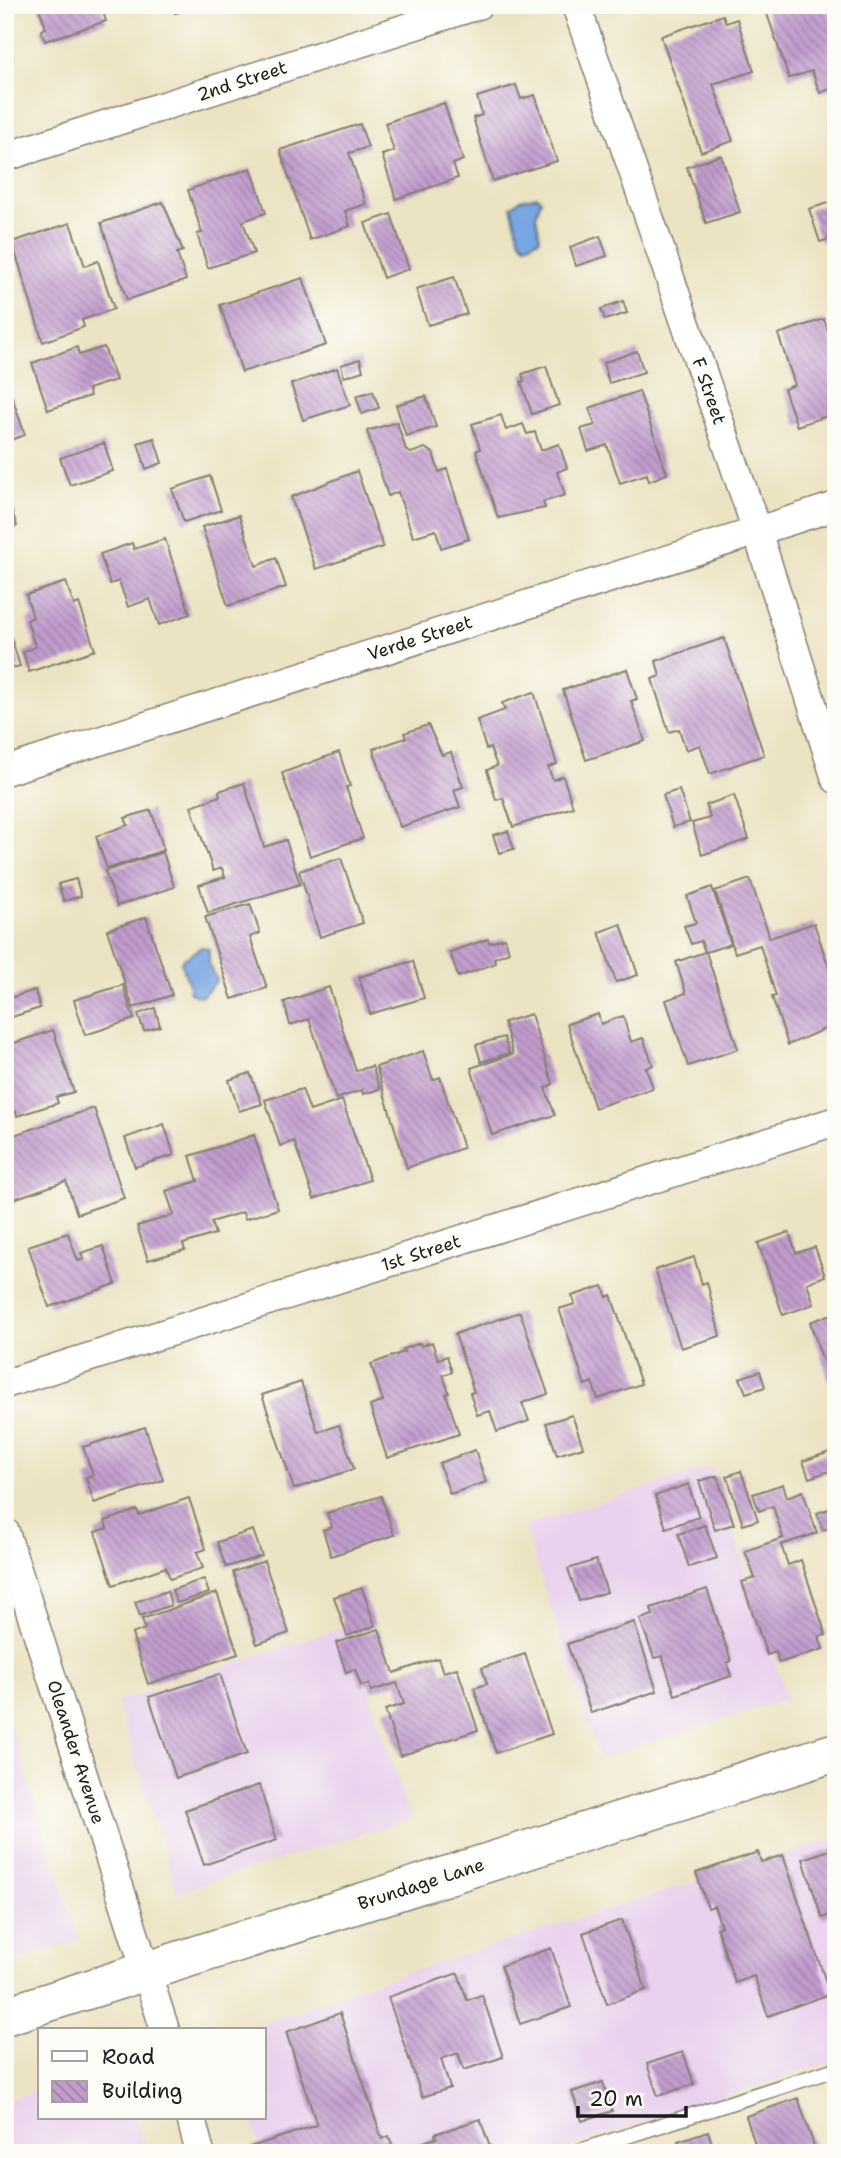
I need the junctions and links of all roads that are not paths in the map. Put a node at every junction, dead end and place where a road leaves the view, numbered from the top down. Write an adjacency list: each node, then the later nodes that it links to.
1 (478, 5): 3 (street, 2nd Street)
2 (576, 5): 5 (street, F Street)
3 (5, 157)
4 (836, 506): 5 (street, Verde Street)
5 (757, 531): 6 (street, Verde Street); 7 (street, F Street)
6 (5, 771)
7 (836, 779)
8 (836, 1121): 9 (street, 1st Street)
9 (5, 1384)
10 (5, 1532): 12 (street, Oleander Avenue)
11 (836, 1752): 12 (main road, Brundage Lane)
12 (146, 1972): 13 (main road, Brundage Lane); 14 (street, Oleander Avenue)
13 (5, 2016)
14 (164, 2028)
15 (836, 2070): 18 (lane)
16 (192, 2120): 17 (street)
17 (200, 2153)
18 (574, 2153)

